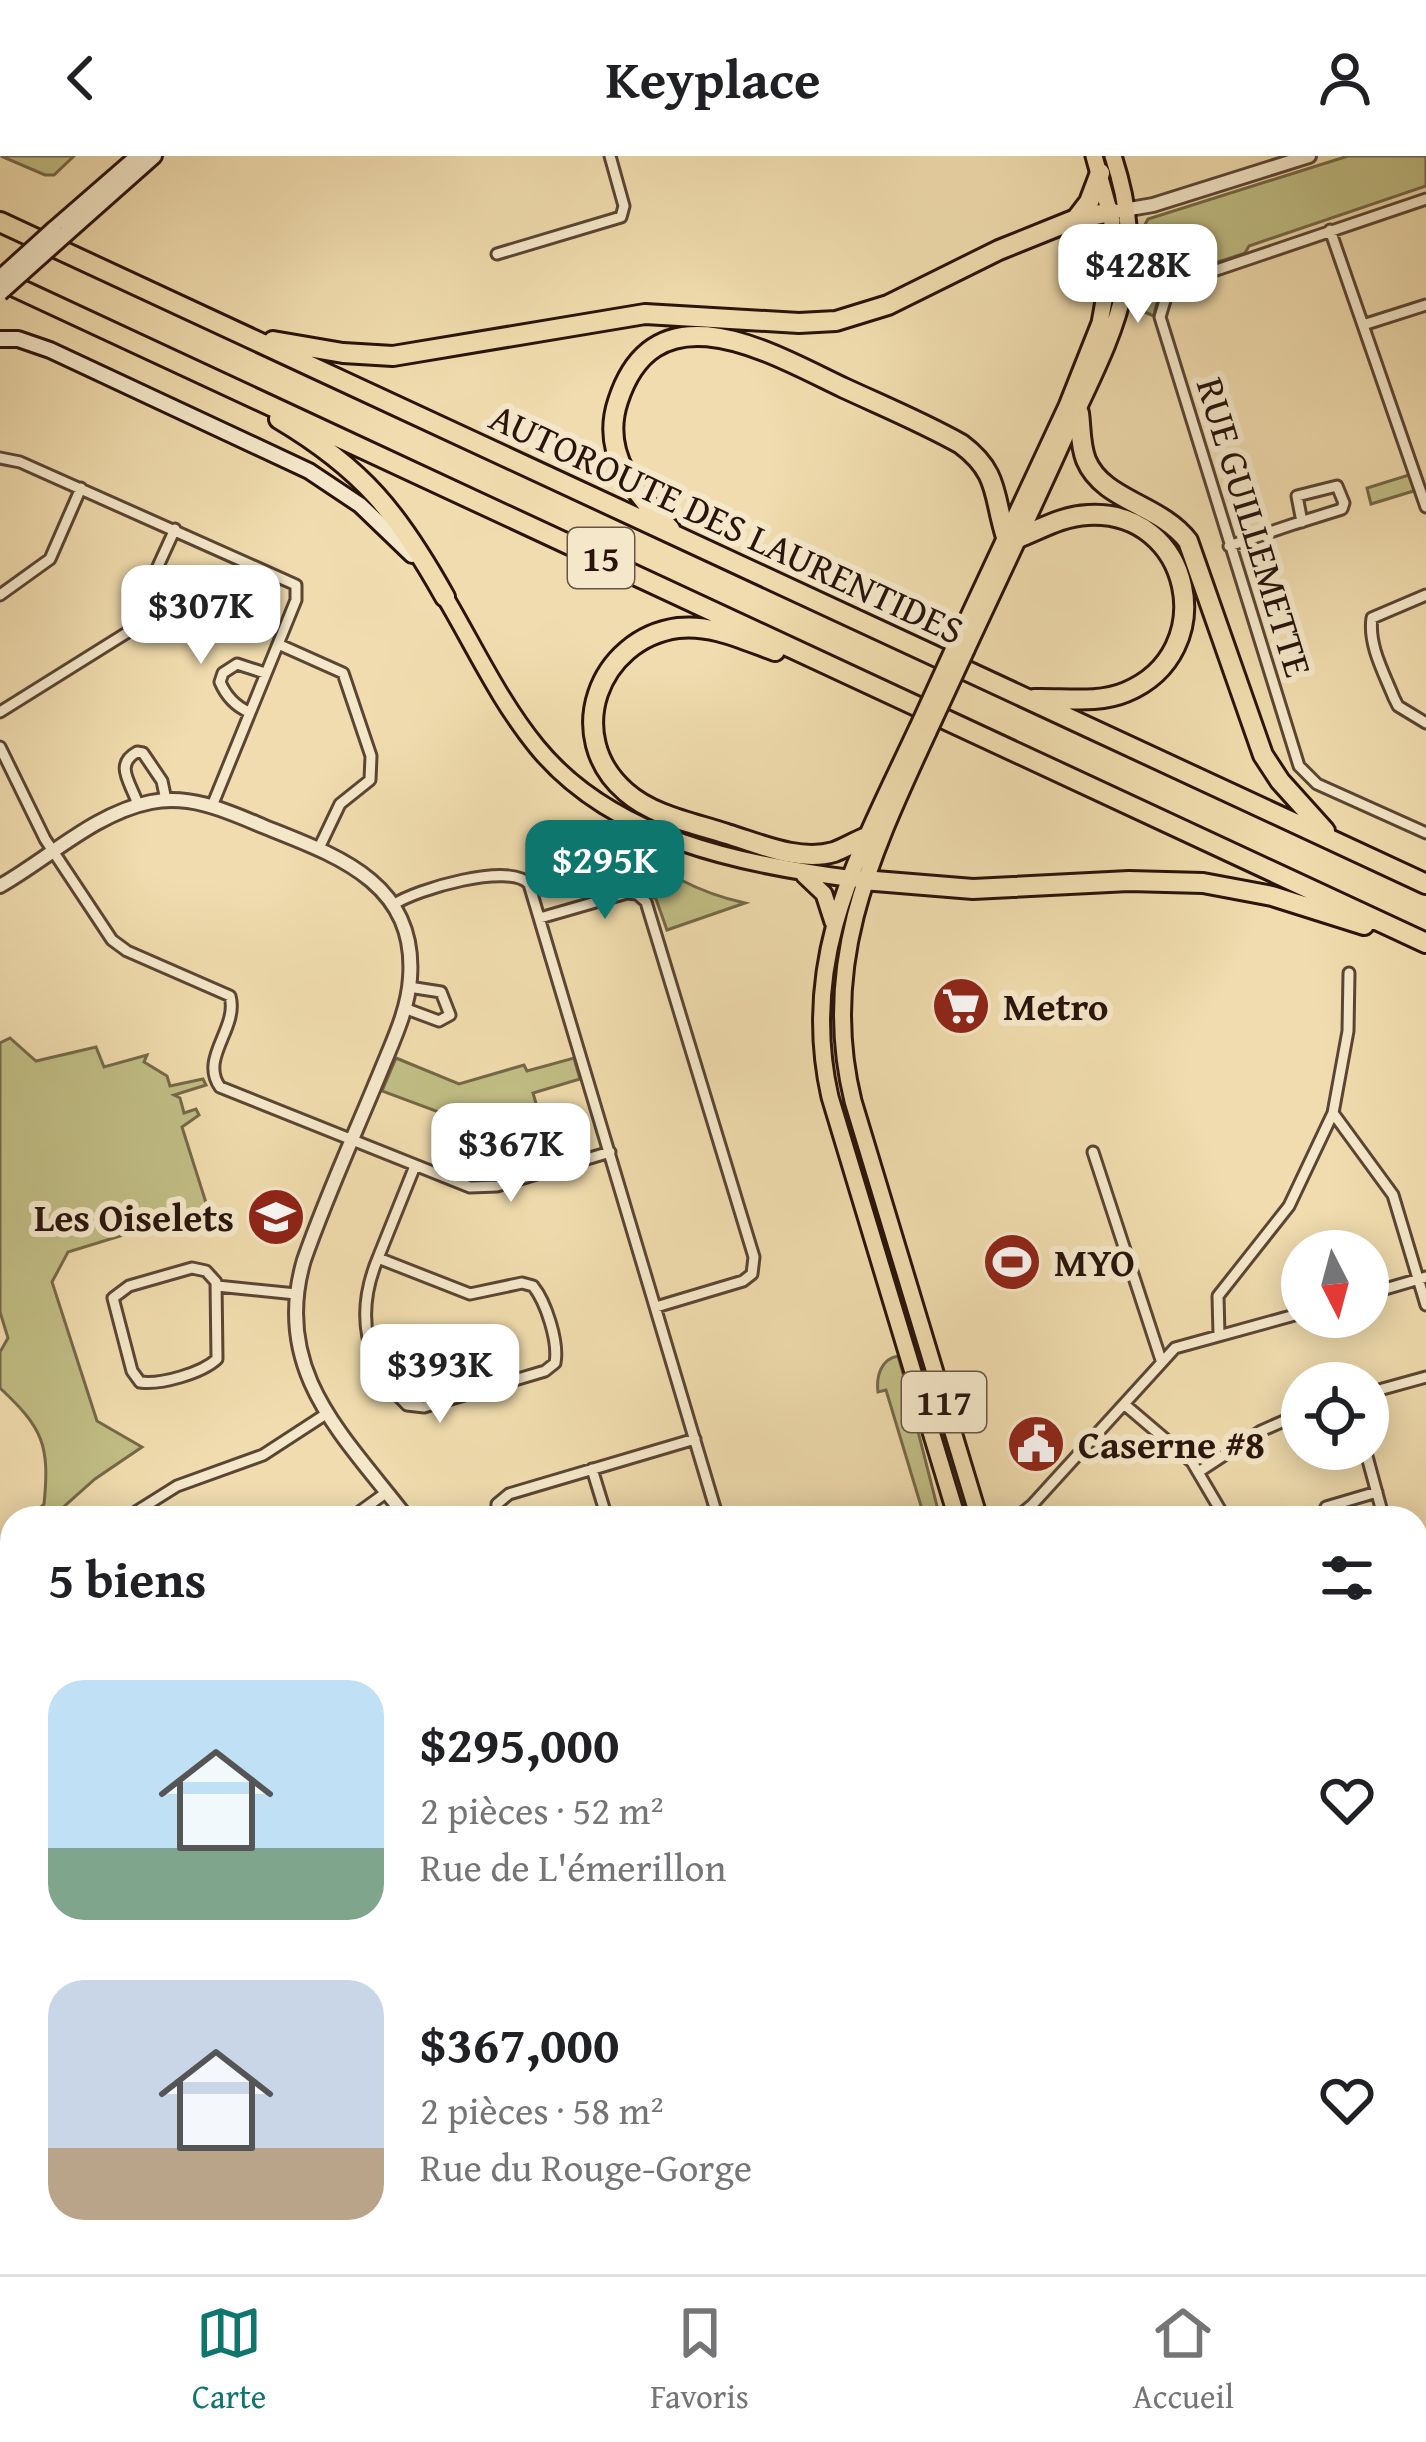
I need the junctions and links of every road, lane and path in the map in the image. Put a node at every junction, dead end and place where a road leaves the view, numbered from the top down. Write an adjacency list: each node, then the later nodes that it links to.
1 (138, 156): 12 (main road)
2 (154, 156): 12 (main road)
3 (610, 156): 13 (street)
4 (1114, 156): 8 (main road, 117)
5 (1309, 156): 8 (street)
6 (1097, 164): 8 (main road, 117); 9 (highway)
7 (1426, 199): 11 (street, RUE GUILLEMETTE)
8 (1119, 211): 9 (highway); 21 (main road, 117); 29 (main road, 117)
9 (1076, 219): 18 (highway)
10 (0, 222): 18 (highway, AUTOROUTE DES LAURENTIDES / 15)
11 (1330, 230): 17 (street); 30 (street, RUE GUILLEMETTE)
12 (60, 231): 14 (main road, bridge); 15 (main road, bridge)
13 (496, 254)
14 (0, 279): 20 (highway, 15)
15 (0, 293)
16 (1426, 305): 17 (street)
17 (1364, 325): 23 (street)
18 (247, 337): 28 (highway, AUTOROUTE DES LAURENTIDES / 15)
19 (0, 339): 33 (main road)
20 (192, 369): 33 (highway); 36 (highway, 15)
21 (1079, 413): 29 (main road, 117); 48 (highway)
22 (0, 458): 24 (street)
23 (1422, 478): 25 (street)
24 (81, 488): 27 (street); 31 (street)
25 (1426, 507)
26 (1302, 522): 26 (street); 30 (street)
27 (175, 529): 34 (street); 38 (street)
28 (678, 537): 29 (highway); 37 (highway, AUTOROUTE DES LAURENTIDES / 15)
29 (1012, 538): 37 (highway); 41 (main road, 117, bridge)
30 (1228, 546): 46 (street, RUE GUILLEMETTE)
31 (0, 595)
32 (1426, 595): 40 (street)
33 (445, 597): 51 (main road)
34 (278, 644): 35 (street); 49 (street)
35 (265, 674): 39 (street); 39 (street)
36 (854, 676): 47 (highway); 58 (highway, 15)
37 (1028, 699): 48 (highway, AUTOROUTE DES LAURENTIDES / 15)
38 (0, 712)
39 (249, 712): 45 (street)
40 (1426, 723)
41 (923, 729): 47 (main road, 117); 52 (main road, 117)
42 (0, 747): 50 (street)
43 (166, 800): 44 (street); 44 (street); 45 (street)
44 (138, 805): 50 (street)
45 (212, 806): 49 (street)
46 (1426, 833)
47 (867, 837): 52 (main road, 117)
48 (1337, 842): 53 (highway, AUTOROUTE DES LAURENTIDES / 15)
49 (319, 848): 55 (street)
50 (54, 852): 54 (street); 63 (street)
51 (802, 873): 52 (main road); 57 (main road)
52 (856, 879): 57 (main road, 117); 58 (highway); 95 (main road, 117)
53 (1426, 884)
54 (0, 886)
55 (393, 905): 56 (street); 60 (street)
56 (540, 918): 64 (street); 73 (street)
57 (832, 922): 94 (main road, 117)
58 (1426, 944)
59 (1349, 973): 62 (street)
60 (409, 987): 61 (street); 61 (street)
61 (404, 1008): 63 (street)
62 (1333, 1113): 68 (street); 75 (street)
63 (352, 1141): 66 (street); 71 (street)
64 (610, 1152): 66 (street); 73 (street)
65 (1093, 1152): 76 (street)
66 (415, 1166): 67 (street)
67 (378, 1258): 67 (street)
68 (1422, 1278): 70 (street); 72 (street)
69 (217, 1286): 69 (street); 71 (street)
70 (1389, 1288)
71 (296, 1294): 80 (street)
72 (1426, 1305)
73 (656, 1307): 82 (street)
74 (1281, 1319): 75 (street)
75 (1219, 1335): 76 (street)
76 (1161, 1360): 79 (street)
77 (1426, 1377): 78 (street)
78 (1389, 1387)
79 (1124, 1404): 85 (street); 96 (street)
80 (326, 1414): 86 (street); 88 (street)
81 (1281, 1422): 85 (street)
82 (695, 1438): 83 (street); 93 (street)
83 (592, 1469): 91 (street); 92 (street)
84 (1370, 1470): 87 (street)
85 (1199, 1471): 97 (street)
86 (387, 1492): 89 (street); 90 (street)
87 (1377, 1492): 98 (street); 99 (street)
88 (145, 1506)
89 (367, 1506)
90 (398, 1506)
91 (497, 1506)
92 (603, 1506)
93 (715, 1506)
94 (950, 1506)
95 (975, 1506)
96 (1032, 1506)
97 (1218, 1506)
98 (1329, 1506)
99 (1378, 1506)

